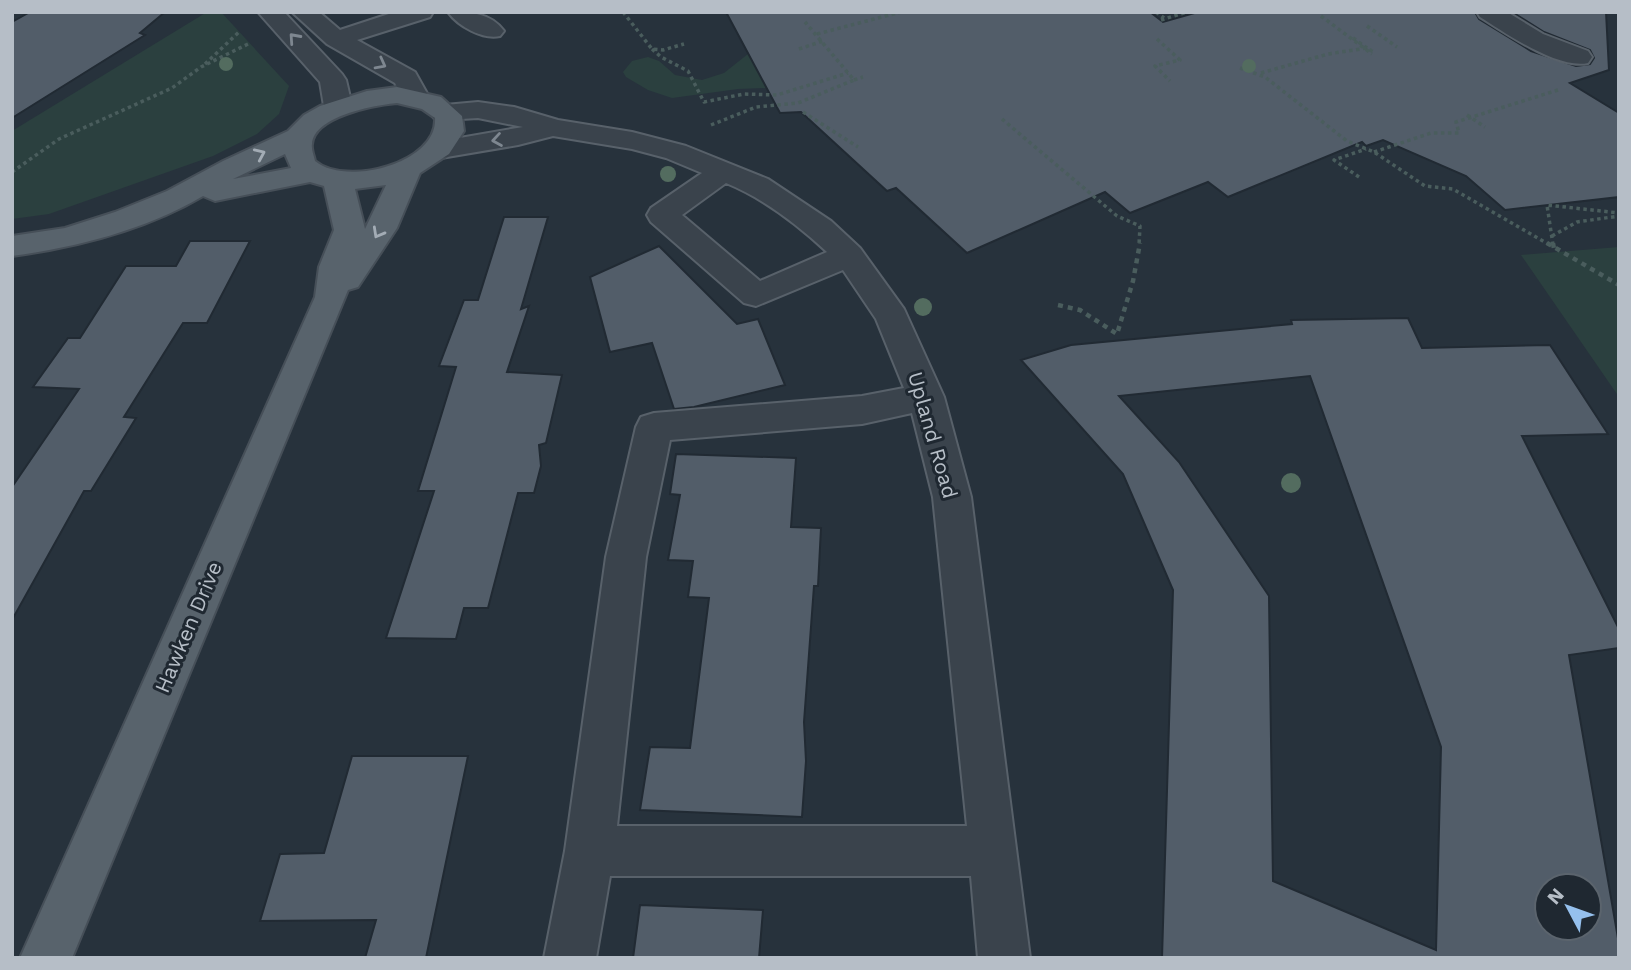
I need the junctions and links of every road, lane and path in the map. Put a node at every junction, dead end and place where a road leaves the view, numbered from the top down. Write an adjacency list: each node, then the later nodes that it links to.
1 (270, 12): 37 (street, one-way to 1)
2 (304, 12): 19 (street)
3 (421, 12): 19 (street)
4 (460, 12): 15 (street)
5 (632, 12): 10 (path)
6 (901, 12): 16 (path)
7 (1156, 12): 8 (path)
8 (1186, 12)
9 (1489, 12): 27 (street)
10 (624, 14): 24 (path)
11 (1321, 16): 25 (path, bridge)
12 (805, 22): 16 (path)
13 (1367, 26): 23 (path)
14 (243, 28): 28 (path)
15 (491, 31)
16 (817, 34): 21 (path)
17 (1353, 38): 25 (path)
18 (259, 39): 28 (path)
19 (335, 39): 36 (street, one-way to 36)
20 (1157, 39): 34 (path)
21 (823, 41): 26 (path); 30 (path)
22 (684, 44): 24 (path)
23 (1397, 47)
24 (652, 48): 30 (path)
25 (1367, 48): 31 (path)
26 (799, 49)
27 (1579, 57)
28 (201, 67): 52 (path)
29 (1240, 68): 31 (path)
30 (848, 73): 33 (path)
31 (1260, 74): 48 (path)
32 (863, 77): 33 (path)
33 (854, 80): 42 (path)
34 (1170, 81)
35 (1569, 86): 49 (path)
36 (415, 97): 37 (main road); 38 (main road)
37 (338, 106): 45 (main road)
38 (444, 111): 44 (street, Upland Road); 47 (main road)
39 (803, 112): 46 (path)
40 (1467, 115): 43 (path, bridge)
41 (1002, 119): 63 (path)
42 (710, 125)
43 (1485, 127)
44 (553, 128): 47 (street, Upland Road, one-way to 47); 51 (street, Upland Road)
45 (301, 136): 53 (main road, Hawken Drive); 55 (main road, one-way to 45)
46 (858, 148)
47 (440, 149): 50 (main road)
48 (1366, 149): 49 (path); 54 (path)
49 (1374, 152): 59 (path)
50 (406, 171): 53 (main road); 62 (main road, Hawken Drive, one-way to 62)
51 (724, 171): 60 (street, Upland Road); 60 (street)
52 (12, 172)
53 (326, 177): 55 (main road); 62 (main road, Hawken Drive)
54 (1359, 177)
55 (178, 198): 58 (main road)
56 (1619, 214): 57 (path); 57 (path)
57 (1552, 236): 59 (path)
58 (15, 246)
59 (1554, 249): 61 (path)
60 (849, 256): 64 (street, Upland Road)
61 (1619, 285)
62 (331, 297): 67 (main road, Hawken Drive)
63 (1058, 305)
64 (926, 397): 65 (street); 66 (street, Upland Road)
65 (590, 851): 66 (street); 68 (street)
66 (994, 851): 69 (street, Upland Road)
67 (46, 958)
68 (570, 958)
69 (1004, 958)

